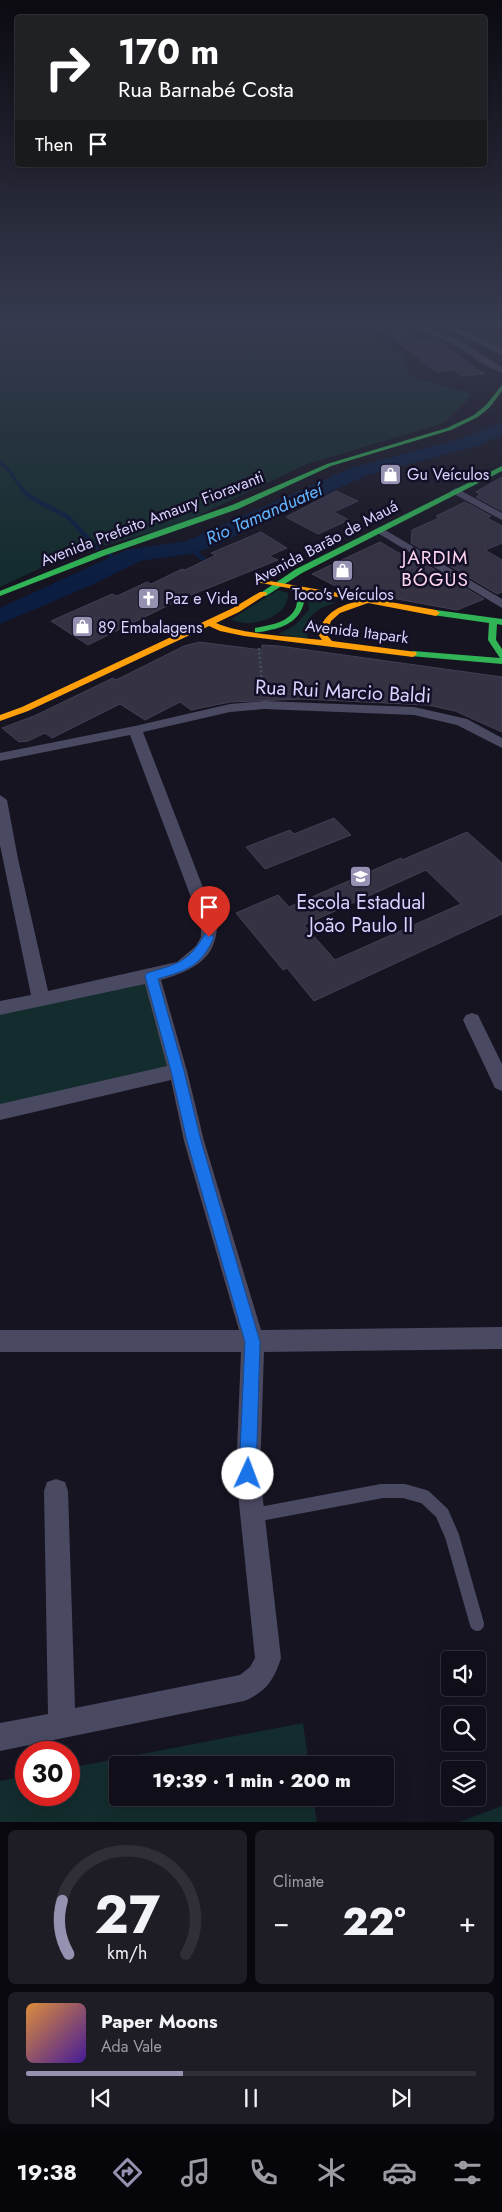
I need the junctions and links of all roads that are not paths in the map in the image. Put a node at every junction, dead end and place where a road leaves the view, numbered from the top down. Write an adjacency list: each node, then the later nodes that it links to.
1 (488, 406): 11 (main road, Avenida Prefeito Amaury Fioravanti)
2 (502, 459): 7 (main road, Avenida Barão de Mauá)
3 (502, 468): 4 (main road, Avenida Barão de Mauá)
4 (456, 492): 5 (street); 6 (main road, Avenida Barão de Mauá)
5 (502, 517)
6 (380, 530): 8 (main road, Avenida Barão de Mauá); 13 (street)
7 (261, 580): 8 (main road); 9 (main road, Avenida Barão de Mauá)
8 (278, 584): 10 (main road); 16 (main road, Avenida Barão de Mauá)
9 (247, 587)
10 (301, 589): 12 (main road); 17 (main road)
11 (0, 594)
12 (368, 602): 15 (main road); 18 (main road)
13 (501, 603): 15 (street)
14 (213, 607): 16 (main road)
15 (498, 622): 19 (main road)
16 (210, 623): 17 (main road, Avenida Itapark); 25 (main road, Avenida Barão de Mauá)
17 (244, 633): 18 (main road, Avenida Itapark)
18 (330, 644): 20 (main road, Avenida Itapark)
19 (502, 656)
20 (438, 657): 21 (main road, Avenida Itapark); 22 (main road)
21 (502, 661)
22 (502, 673)
23 (12, 701): 24 (main road)
24 (0, 705)
25 (0, 718)
26 (135, 730): 27 (street, Rua Rui Marcio Baldi); 28 (street, Rua Rui Marcio Baldi); 31 (street)
27 (502, 744)
28 (0, 757)
29 (0, 800): 30 (street)
30 (5, 860): 32 (street)
31 (151, 976): 32 (street); 35 (street)
32 (41, 1000): 33 (street)
33 (0, 1008)
34 (472, 1020): 36 (street)
35 (178, 1071): 37 (street); 40 (street)
36 (502, 1083)
37 (0, 1112)
38 (502, 1338): 40 (street)
39 (0, 1341): 40 (street)
40 (253, 1342): 42 (street)
41 (56, 1491): 44 (street)
42 (252, 1515): 43 (lane); 44 (street)
43 (477, 1624)
44 (62, 1724): 45 (street)
45 (0, 1737)

